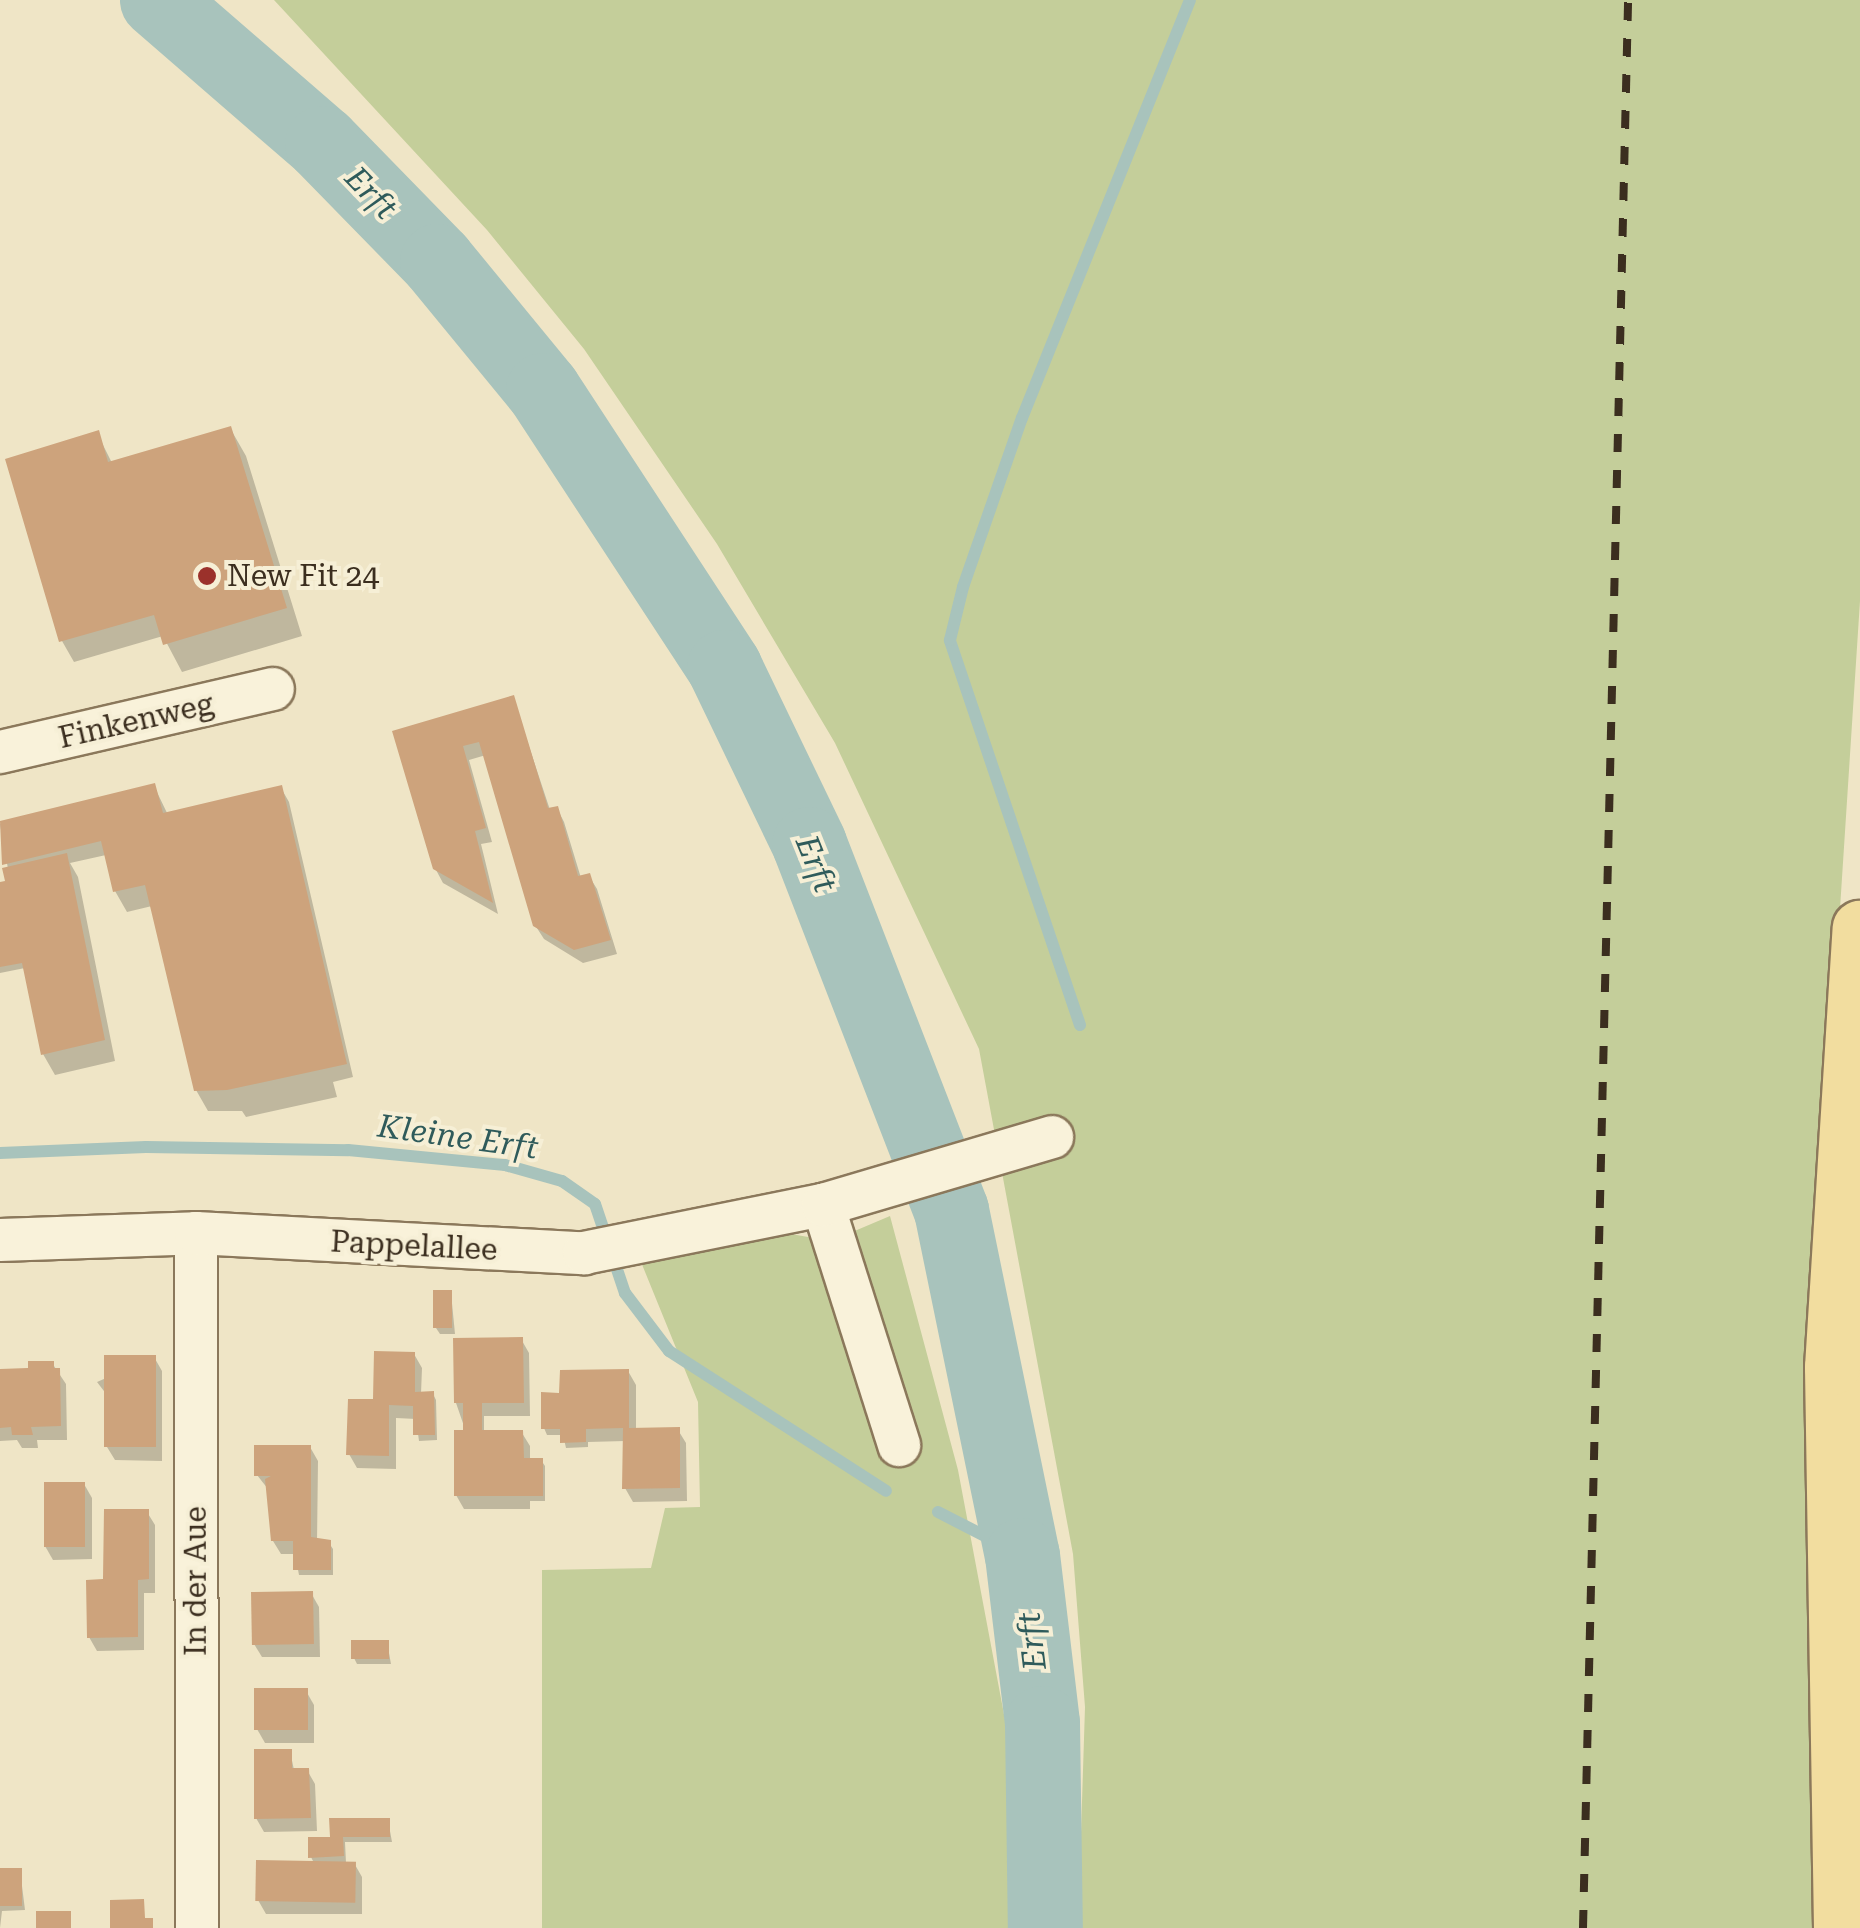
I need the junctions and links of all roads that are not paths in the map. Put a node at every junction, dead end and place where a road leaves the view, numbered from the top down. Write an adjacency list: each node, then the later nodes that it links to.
1 (273, 688): 2 (street, Finkenweg)
2 (0, 752)
3 (1860, 928): 10 (main road)
4 (1052, 1137): 5 (street, Pappelallee)
5 (823, 1205): 6 (street, Pappelallee); 8 (street)
6 (196, 1234): 7 (street, Pappelallee); 9 (street, In der Aue)
7 (0, 1240)
8 (899, 1445)
9 (197, 1928)
10 (1842, 1928)

